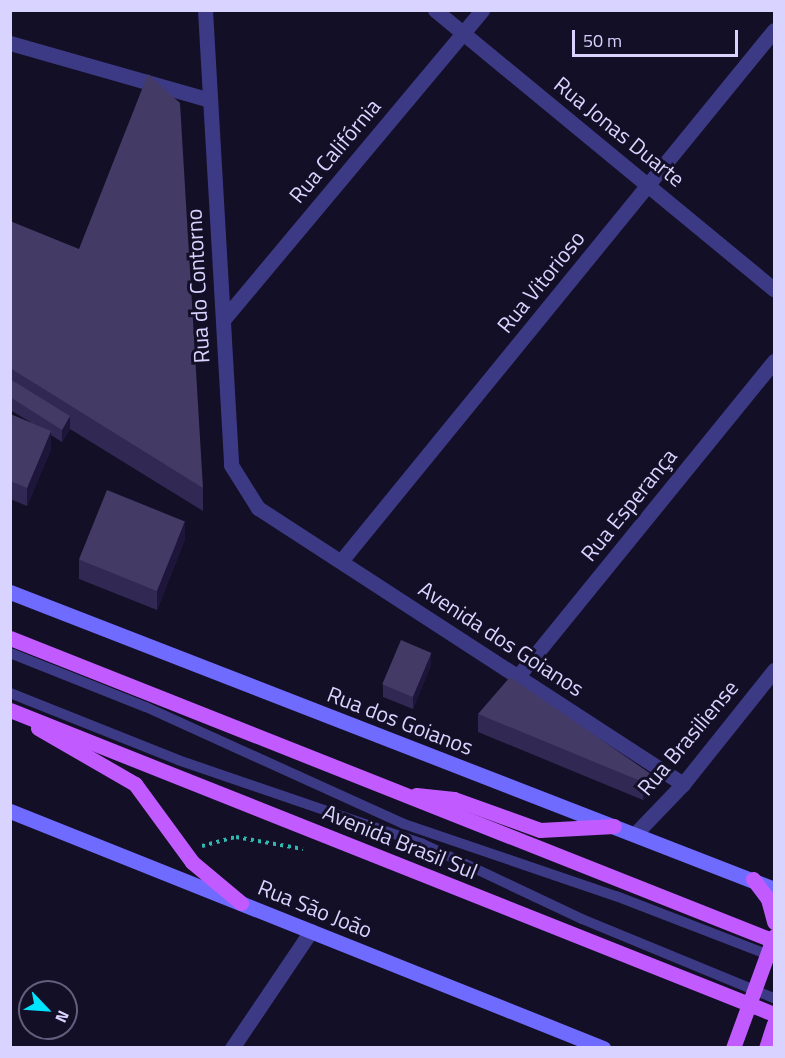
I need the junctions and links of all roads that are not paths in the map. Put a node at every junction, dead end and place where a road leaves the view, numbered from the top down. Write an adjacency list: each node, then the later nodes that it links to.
1 (205, 10): 7 (street, Rua do Contorno)
2 (435, 10): 5 (street, Rua Jonas Duarte)
3 (482, 10): 5 (street, Rua Califórnia)
4 (774, 30): 8 (street, Rua Vitorioso)
5 (463, 33): 8 (street, Rua Jonas Duarte); 10 (street, Rua Califórnia)
6 (10, 43): 7 (street)
7 (210, 100): 10 (street, Rua do Contorno)
8 (649, 185): 9 (street, Rua Jonas Duarte); 13 (street, Rua Vitorioso)
9 (774, 289)
10 (223, 320): 12 (street, Rua do Contorno)
11 (774, 361): 18 (street, Rua Esperança)
12 (294, 530): 13 (street, Avenida dos Goianos)
13 (341, 561): 18 (street, Avenida dos Goianos)
14 (10, 592): 24 (street, Rua dos Goianos)
15 (10, 638): 22 (main road, Avenida Brasil Sul)
16 (10, 652): 31 (lane)
17 (774, 670): 21 (street, Rua Brasiliense)
18 (518, 676): 21 (street, Avenida dos Goianos)
19 (10, 693): 32 (lane)
20 (16, 712): 28 (main road); 32 (main road, Avenida Brasil Sul)
21 (683, 784): 25 (street, Rua Brasiliense)
22 (407, 795): 24 (main road); 31 (main road, Avenida Brasil Sul)
23 (10, 811): 28 (street, Rua São João)
24 (614, 826): 25 (street, Rua dos Goianos)
25 (635, 834): 26 (street, Rua dos Goianos)
26 (753, 879): 27 (street, Rua dos Goianos); 29 (main road)
27 (774, 889)
28 (241, 903): 30 (street, Rua São João)
29 (774, 921)
30 (310, 931): 36 (street); 37 (street, Rua São João)
31 (773, 946): 32 (main road)
32 (753, 997): 33 (lane); 34 (main road, Avenida Brasil Sul); 38 (main road)
33 (774, 998)
34 (774, 1014)
35 (774, 1024): 39 (main road)
36 (232, 1047)
37 (603, 1047)
38 (733, 1047)
39 (766, 1047)

